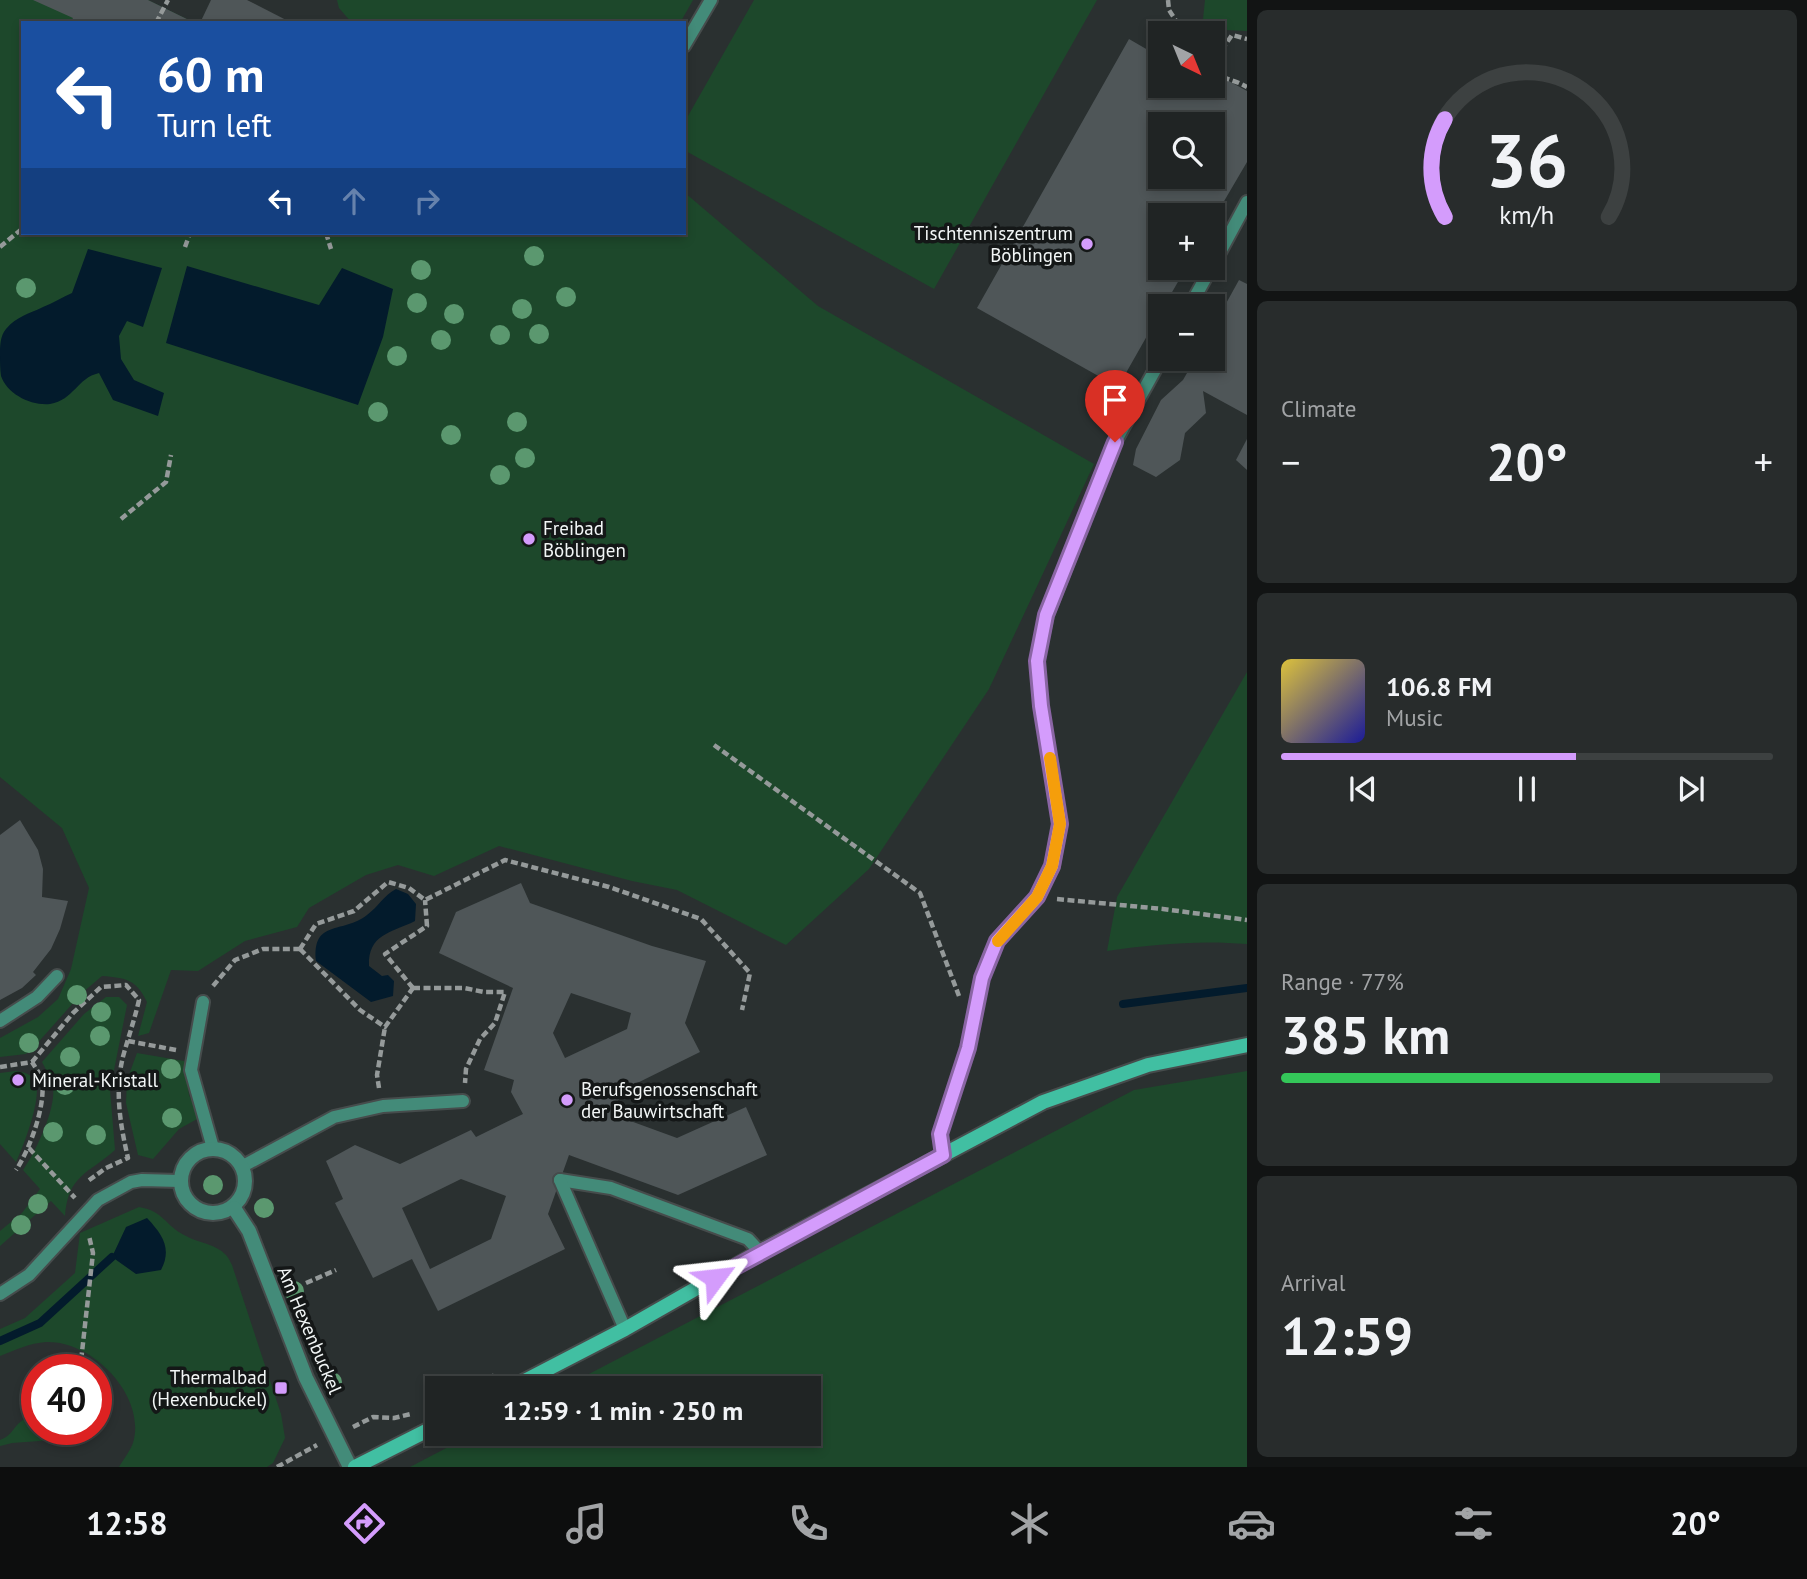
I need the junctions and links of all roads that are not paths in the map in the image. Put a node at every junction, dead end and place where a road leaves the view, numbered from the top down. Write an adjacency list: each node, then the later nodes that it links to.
1 (711, 0): 2 (lane)
2 (686, 43)
3 (1247, 202): 4 (lane)
4 (1225, 242)
5 (1154, 371): 12 (lane)
6 (57, 976): 8 (lane)
7 (203, 1002): 11 (lane)
8 (0, 1021)
9 (1247, 1045): 12 (street)
10 (463, 1101): 13 (lane)
11 (213, 1148): 13 (street); 14 (street)
12 (943, 1155): 16 (street)
13 (243, 1166): 15 (street)
14 (180, 1181): 15 (street); 17 (lane)
15 (234, 1208): 21 (street, Am Hexenbuckel)
16 (760, 1252): 18 (street); 18 (lane)
17 (0, 1294)
18 (625, 1329): 19 (street)
19 (533, 1376)
20 (425, 1432): 22 (street)
21 (349, 1467)
22 (355, 1467)

